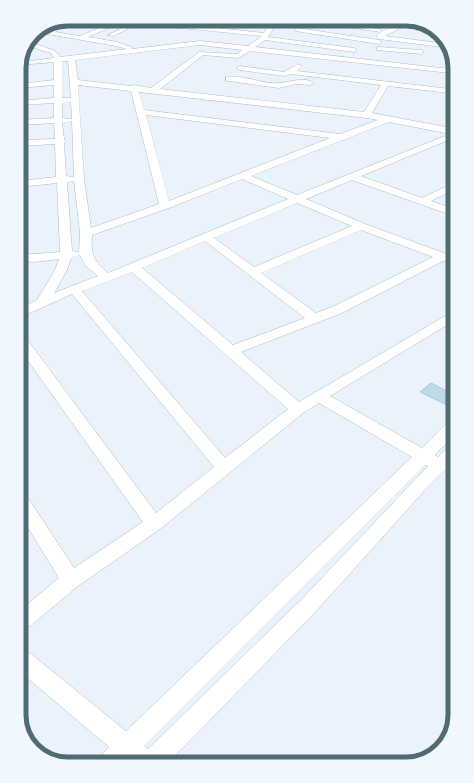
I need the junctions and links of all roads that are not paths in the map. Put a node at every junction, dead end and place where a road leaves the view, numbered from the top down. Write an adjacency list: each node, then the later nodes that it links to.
1 (109, 26): 14 (street)
2 (130, 26): 15 (street)
3 (169, 26): 11 (street)
4 (186, 26): 11 (street)
5 (270, 26): 16 (street)
6 (331, 26): 22 (street)
7 (378, 26): 22 (street)
8 (402, 26): 22 (street)
9 (63, 27): 13 (street)
10 (418, 29): 12 (street)
11 (183, 30): 16 (street)
12 (423, 30)
13 (47, 33): 17 (street)
14 (93, 33): 15 (street); 17 (street)
15 (110, 35): 18 (street)
16 (265, 37): 21 (street); 26 (street)
17 (81, 38): 27 (street)
18 (126, 38)
19 (169, 38): 24 (street)
20 (149, 42): 24 (street)
21 (290, 42): 22 (street); 22 (street)
22 (376, 44): 25 (street); 29 (street); 34 (street)
23 (33, 45): 32 (street)
24 (163, 46): 26 (street); 27 (street); 28 (street)
25 (441, 46)
26 (250, 48): 28 (street); 30 (street)
27 (134, 50): 31 (street)
28 (201, 53): 47 (street)
29 (432, 53)
30 (311, 56): 34 (street); 37 (street)
31 (71, 58): 32 (street); 41 (street)
32 (58, 59): 33 (street); 40 (street)
33 (26, 63)
34 (375, 63): 36 (street)
35 (240, 68): 37 (street)
36 (448, 71)
37 (290, 72): 38 (street)
38 (342, 78): 43 (street); 45 (street)
39 (229, 79): 42 (street)
40 (58, 82): 44 (street); 50 (street)
41 (74, 82): 46 (street); 49 (street)
42 (316, 84)
43 (386, 84): 48 (street); 53 (street)
44 (26, 85)
45 (330, 86)
46 (134, 88): 47 (street); 52 (street)
47 (154, 90): 53 (street)
48 (448, 91)
49 (74, 100): 50 (street); 55 (street)
50 (58, 101): 51 (street); 56 (street)
51 (26, 103)
52 (141, 112): 59 (street); 71 (street)
53 (367, 115): 54 (street)
54 (389, 118): 58 (street); 59 (street)
55 (76, 119): 56 (street); 65 (street)
56 (58, 120): 57 (street); 61 (street)
57 (26, 123)
58 (448, 130)
59 (341, 137): 63 (street)
60 (448, 137): 64 (street)
61 (61, 141): 62 (street); 66 (street)
62 (26, 144)
63 (244, 176): 69 (street); 71 (street)
64 (351, 176): 69 (street); 70 (street)
65 (79, 179): 66 (street); 74 (street)
66 (62, 180): 67 (street); 77 (street)
67 (26, 183)
68 (448, 189): 70 (street)
69 (295, 199): 73 (street); 75 (street)
70 (422, 202): 72 (street)
71 (165, 206): 74 (street)
72 (448, 211)
73 (361, 226): 79 (street); 81 (street)
74 (86, 233): 76 (street)
75 (206, 237): 80 (street); 81 (street)
76 (84, 253): 77 (street); 82 (street)
77 (66, 255): 78 (street); 84 (street)
78 (26, 257)
79 (447, 259): 87 (street)
80 (134, 267): 82 (street); 89 (street)
81 (253, 272): 87 (street)
82 (108, 278): 83 (street)
83 (75, 290): 84 (street); 94 (street)
84 (43, 301): 85 (street)
85 (26, 311)
86 (448, 318): 90 (street)
87 (315, 319): 89 (street)
88 (26, 348): 96 (street)
89 (230, 351): 91 (street)
90 (318, 396): 91 (street); 93 (street)
91 (298, 409): 94 (street)
92 (448, 438): 93 (street)
93 (439, 458): 100 (street); 103 (street)
94 (225, 469): 96 (street)
95 (26, 509): 97 (street)
96 (154, 524): 97 (street)
97 (71, 580): 98 (street)
98 (26, 618)
99 (26, 663): 100 (street)
100 (128, 746): 101 (street); 102 (street)
101 (116, 757)
102 (140, 757)
103 (157, 757)

